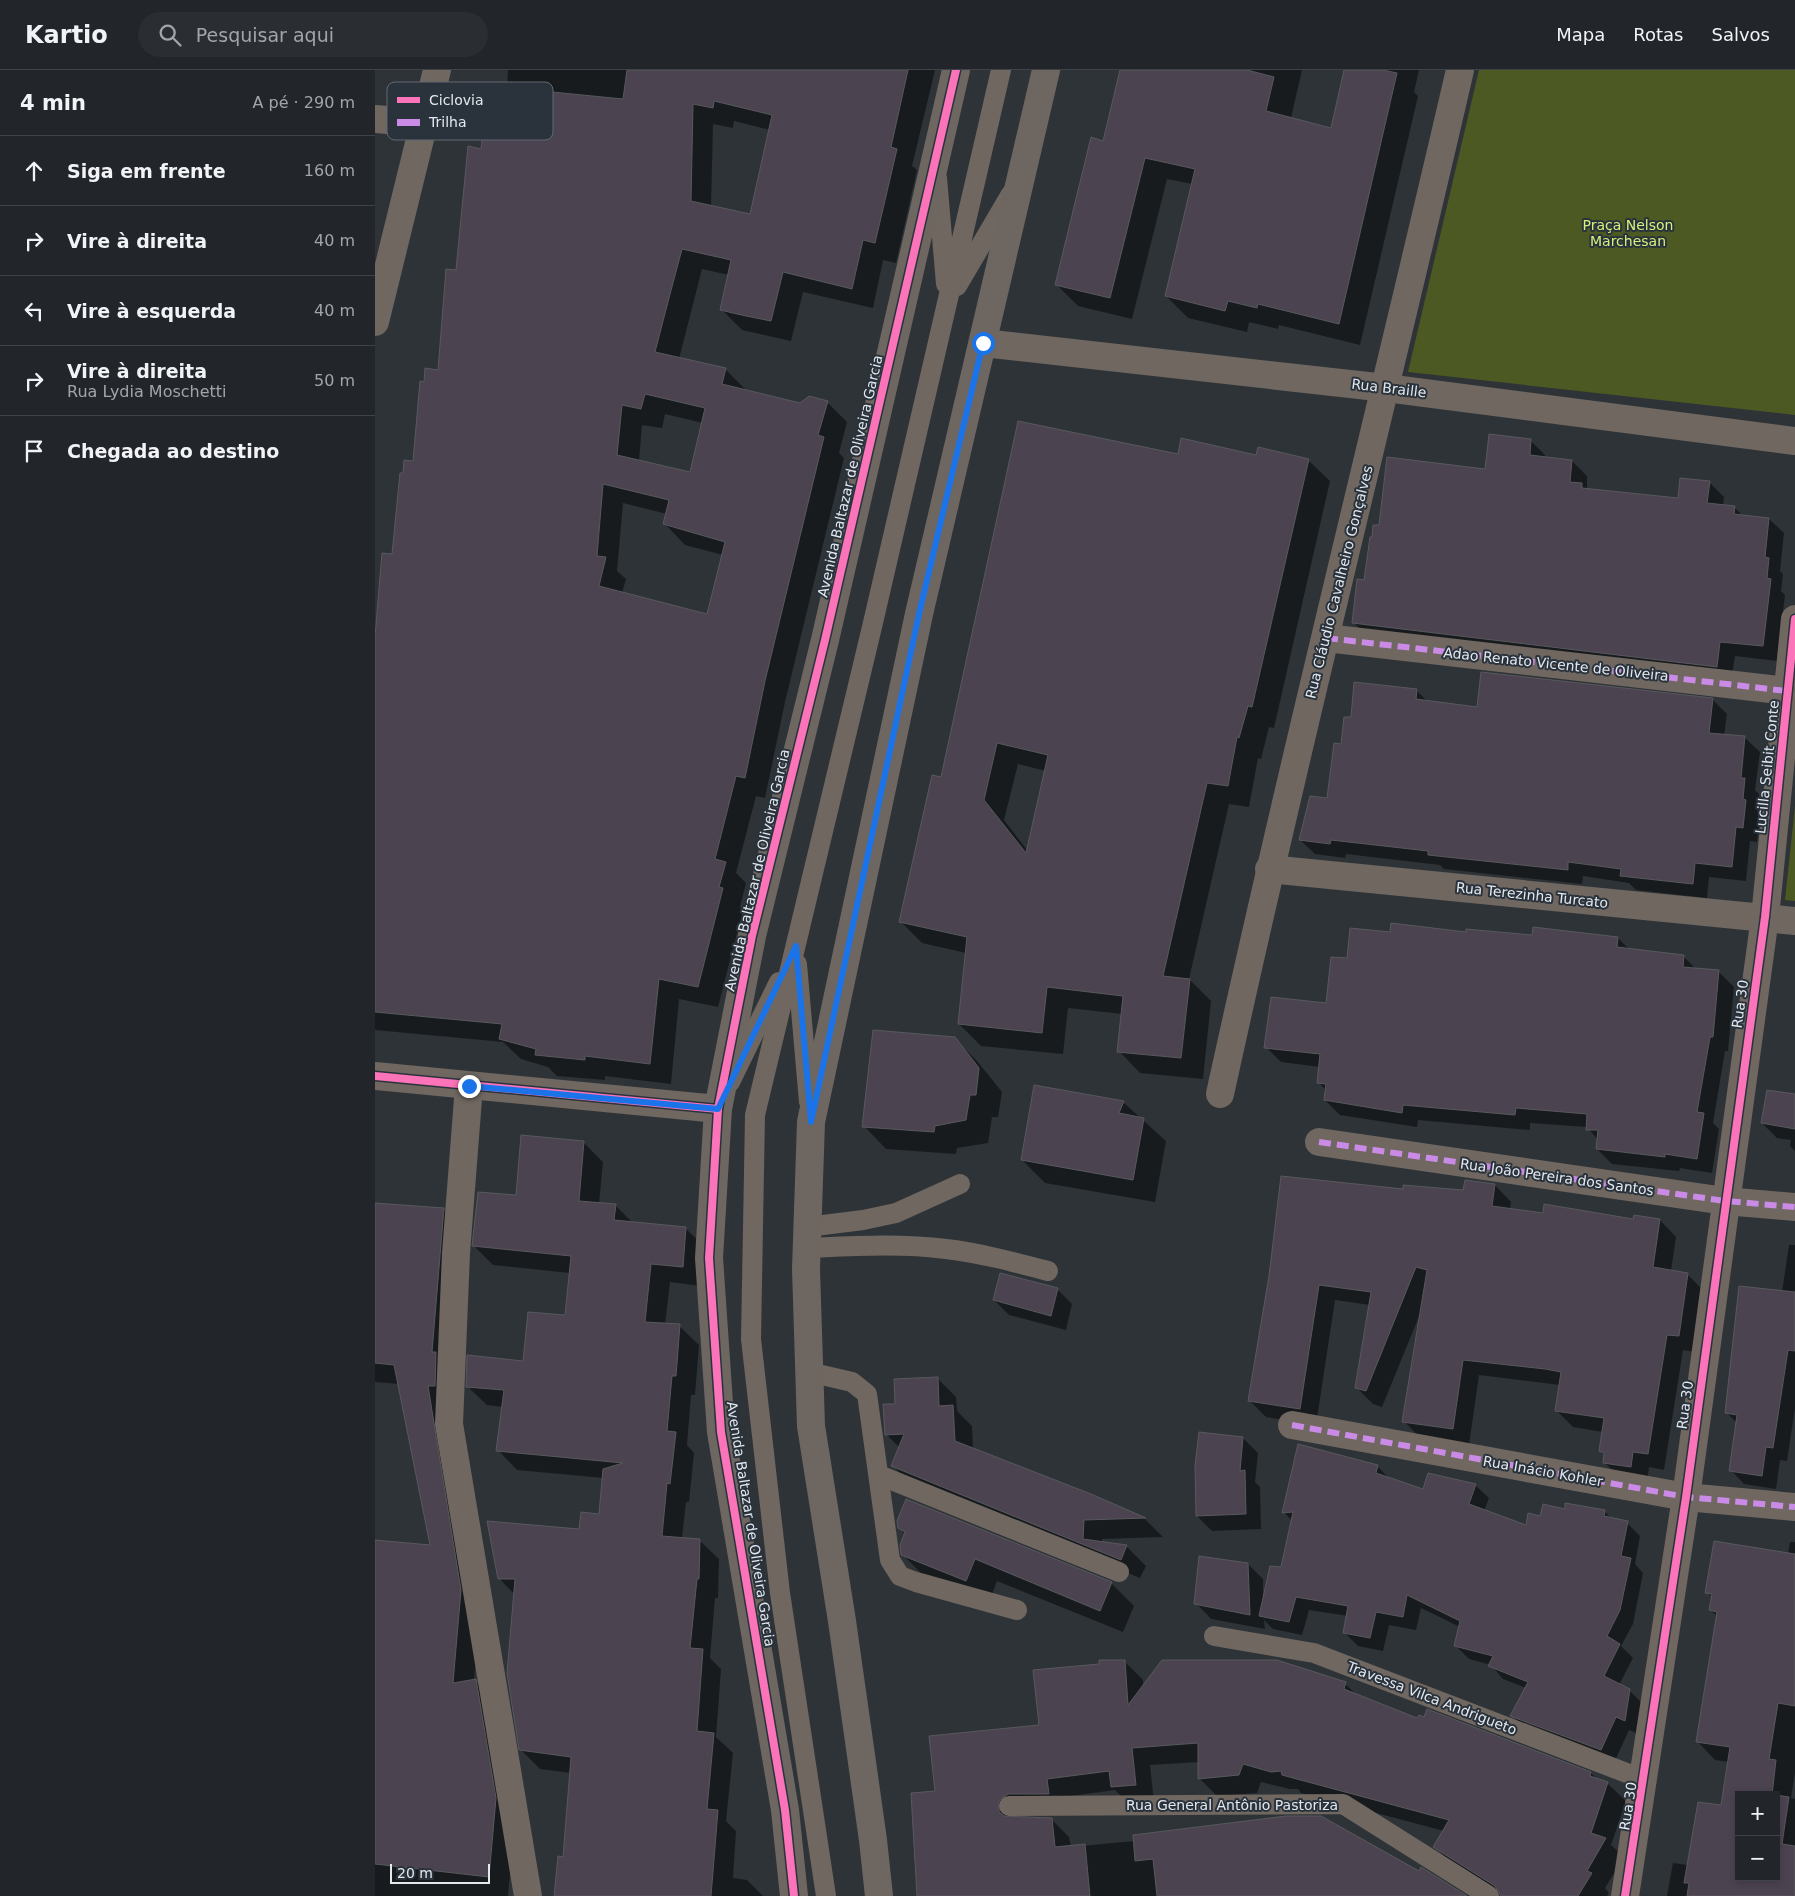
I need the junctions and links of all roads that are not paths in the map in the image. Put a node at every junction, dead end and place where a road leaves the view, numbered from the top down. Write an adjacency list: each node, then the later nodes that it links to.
1 (956, 70): 6 (main road, Avenida Baltazar de Oliveira Garcia)
2 (1001, 70): 8 (lane)
3 (1046, 70): 7 (main road)
4 (1460, 70): 11 (street, Rua Cláudio Cavalheiro Gonçalves)
5 (420, 140): 9 (street)
6 (935, 158): 8 (lane); 23 (main road, Avenida Baltazar de Oliveira Garcia)
7 (1021, 178): 8 (lane); 10 (main road)
8 (947, 302): 19 (lane)
9 (375, 322)
10 (983, 343): 11 (street, Rua Braille); 24 (main road)
11 (1386, 388): 12 (street, Rua Braille); 14 (street, Rua Cláudio Cavalheiro Gonçalves)
12 (1795, 441)
13 (1795, 619): 15 (street, Lucilla Seibit Conte)
14 (1326, 638): 15 (street, Adao Renato Vicente de Oliveira); 16 (street, Rua Cláudio Cavalheiro Gonçalves)
15 (1787, 691): 17 (street, Lucilla Seibit Conte)
16 (1269, 869): 17 (street, Rua Terezinha Turcato); 22 (street, Rua Cláudio Cavalheiro Gonçalves)
17 (1765, 917): 18 (street, Rua Terezinha Turcato); 27 (street, Rua 30)
18 (1795, 921)
19 (796, 946): 23 (lane); 24 (lane); 43 (lane)
20 (375, 1076): 21 (street)
21 (469, 1086): 23 (street); 41 (street)
22 (1220, 1094)
23 (718, 1109): 42 (main road, Avenida Baltazar de Oliveira Garcia)
24 (811, 1122): 29 (main road)
25 (1319, 1142): 27 (street, Rua João Pereira dos Santos)
26 (961, 1184): 29 (lane)
27 (1725, 1201): 28 (street, Rua João Pereira dos Santos); 34 (street, Rua 30)
28 (1795, 1207)
29 (807, 1237): 30 (lane); 31 (main road)
30 (1048, 1271)
31 (809, 1372): 33 (lane); 44 (main road)
32 (1293, 1425): 34 (street, Rua Inácio Kohler)
33 (879, 1475): 36 (lane); 37 (lane)
34 (1686, 1497): 35 (street, Rua Inácio Kohler); 39 (street, Rua 30)
35 (1795, 1507)
36 (1119, 1572)
37 (1017, 1610)
38 (1213, 1636): 39 (lane, Travessa Vilca Andrigueto)
39 (1645, 1780): 46 (street, Rua 30)
40 (1009, 1806): 45 (lane, Rua General Antônio Pastoriza)
41 (529, 1896)
42 (794, 1896)
43 (826, 1896)
44 (879, 1896)
45 (1489, 1896)
46 (1625, 1896)

